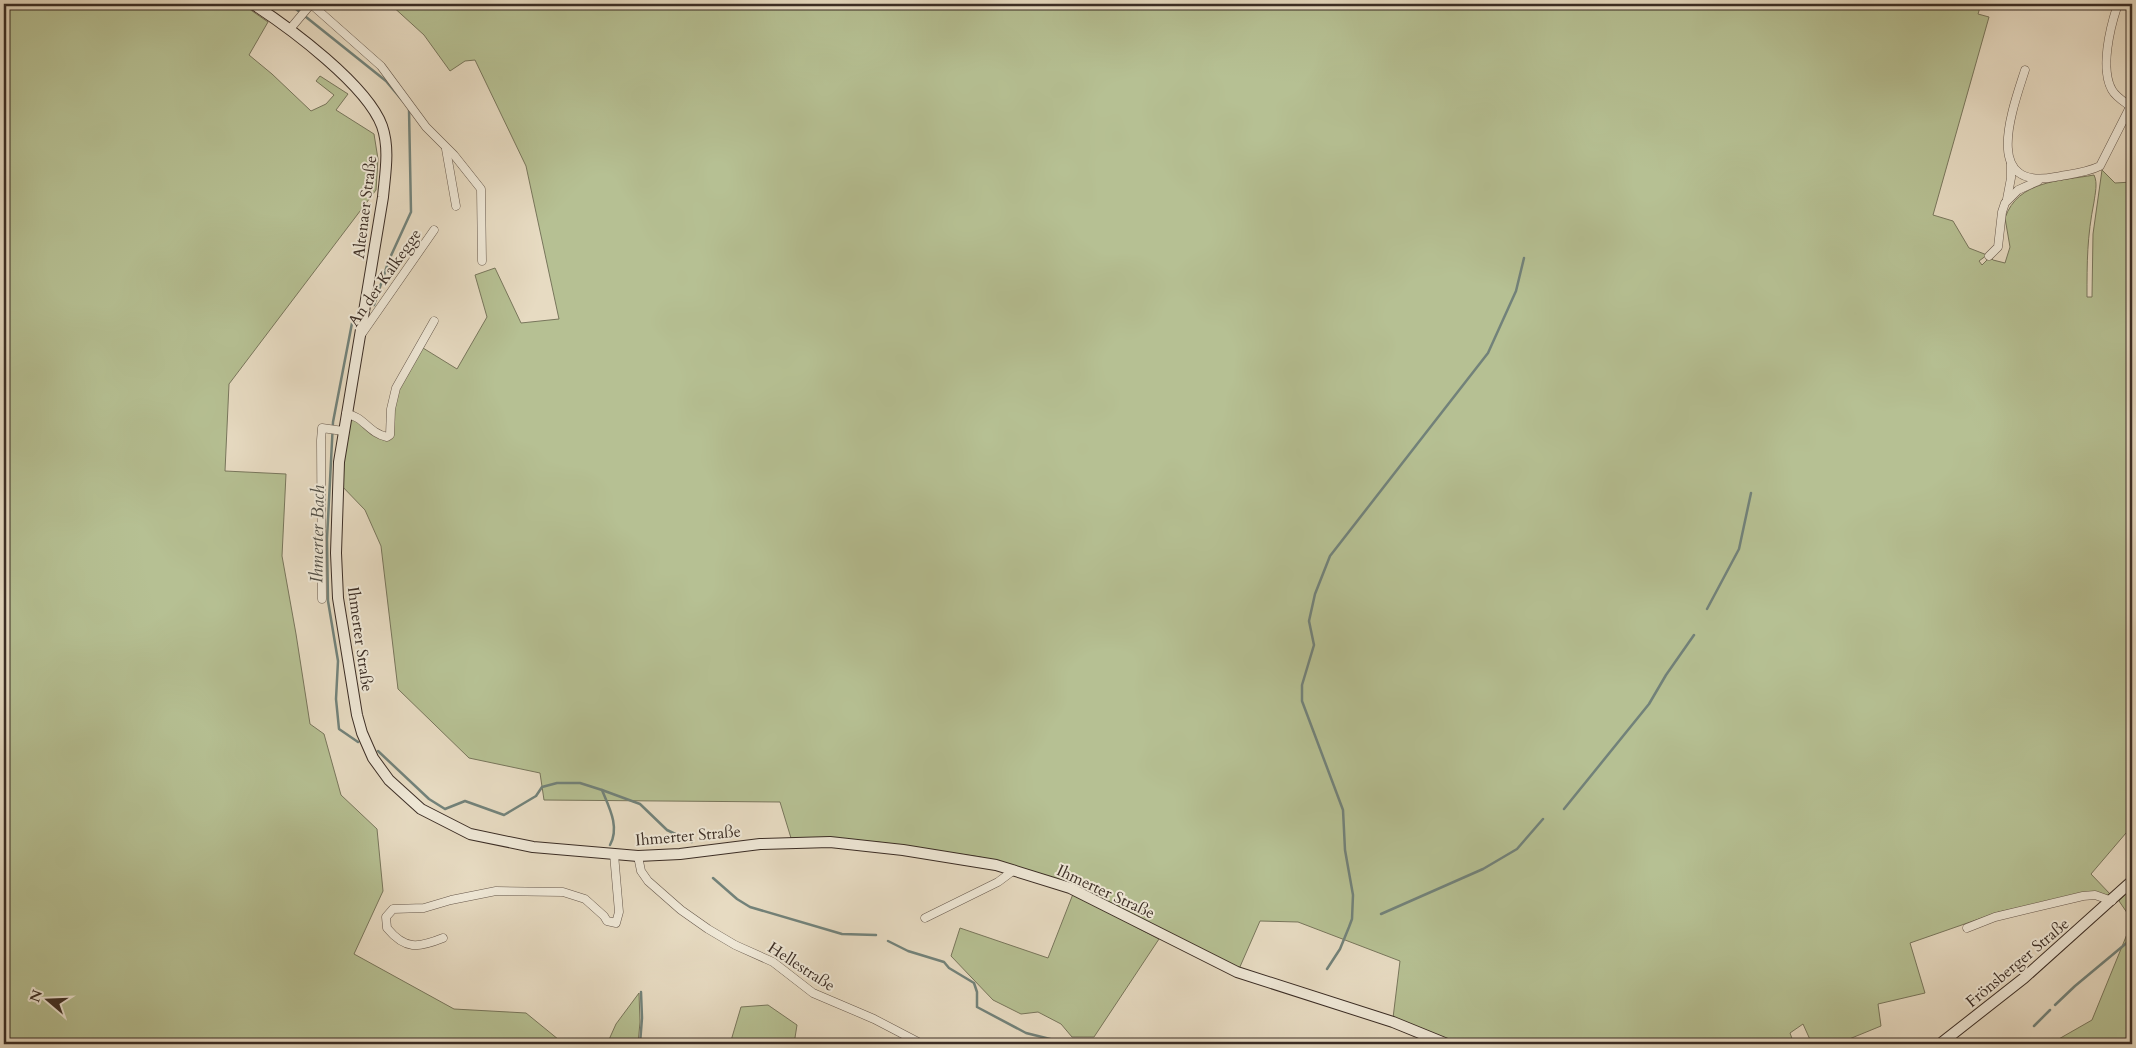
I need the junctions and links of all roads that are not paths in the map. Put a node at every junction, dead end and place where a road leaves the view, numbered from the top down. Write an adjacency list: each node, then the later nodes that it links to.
1 (253, 4): 4 (main road, Altenaer Straße)
2 (311, 4): 4 (street); 7 (street)
3 (2117, 7): 6 (street)
4 (293, 25): 15 (main road, Altenaer Straße)
5 (2025, 70): 8 (street)
6 (2131, 104): 9 (street)
7 (446, 149): 11 (street); 14 (street)
8 (2010, 160): 9 (street); 10 (street)
9 (2040, 180): 10 (street)
10 (2005, 203): 13 (street)
11 (456, 206)
12 (434, 230): 17 (street, An der Kalkegge)
13 (1989, 256)
14 (482, 261)
15 (367, 291): 17 (main road, Ihmerter Straße)
16 (434, 321): 18 (street)
17 (358, 340): 18 (main road, Ihmerter Straße)
18 (346, 414): 19 (main road, Ihmerter Straße)
19 (343, 432): 20 (street, Ihmerter Straße); 21 (main road, Ihmerter Straße)
20 (322, 599)
21 (614, 854): 22 (main road, Ihmerter Straße); 28 (street, Ihmerter Straße)
22 (638, 856): 23 (main road, Ihmerter Straße); 29 (street, Hellestraße)
23 (1014, 870): 26 (street); 30 (main road, Ihmerter Straße)
24 (2132, 881): 25 (main road, Frönsberger Straße)
25 (2112, 901): 27 (street, Frönsberger Straße); 31 (main road, Frönsberger Straße)
26 (925, 918)
27 (1967, 928)
28 (443, 938)
29 (922, 1044)
30 (1447, 1044)
31 (1940, 1044)

